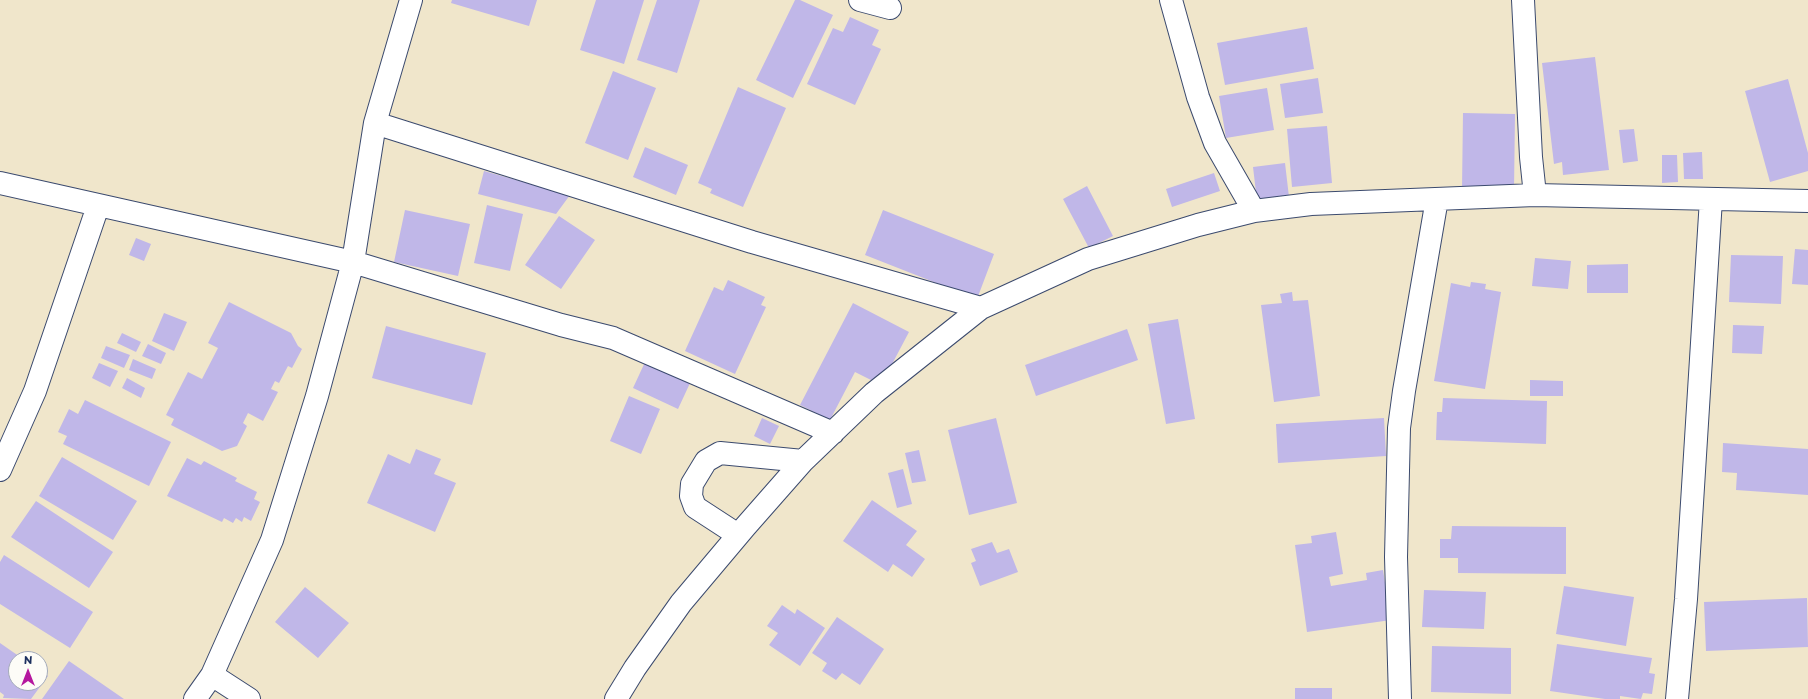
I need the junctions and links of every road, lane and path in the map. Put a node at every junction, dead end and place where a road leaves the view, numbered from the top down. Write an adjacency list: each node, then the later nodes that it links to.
1 (411, 0): 6 (street)
2 (860, 0): 5 (street)
3 (1171, 0): 13 (street)
4 (1523, 0): 8 (street)
5 (890, 8)
6 (375, 123): 14 (street); 15 (street)
7 (0, 183): 12 (street)
8 (1535, 195): 9 (street); 10 (street)
9 (1437, 199): 13 (street); 24 (street)
10 (1711, 199): 11 (street); 25 (street)
11 (1808, 201)
12 (98, 206): 14 (street); 18 (street)
13 (1254, 211): 15 (street)
14 (353, 262): 16 (street); 20 (street)
15 (981, 308): 16 (street)
16 (833, 433): 17 (street)
17 (804, 462): 19 (street); 19 (street)
18 (0, 470)
19 (738, 535): 23 (street)
20 (212, 674): 21 (street); 22 (street)
21 (195, 699)
22 (249, 699)
23 (616, 699)
24 (1400, 699)
25 (1677, 699)

